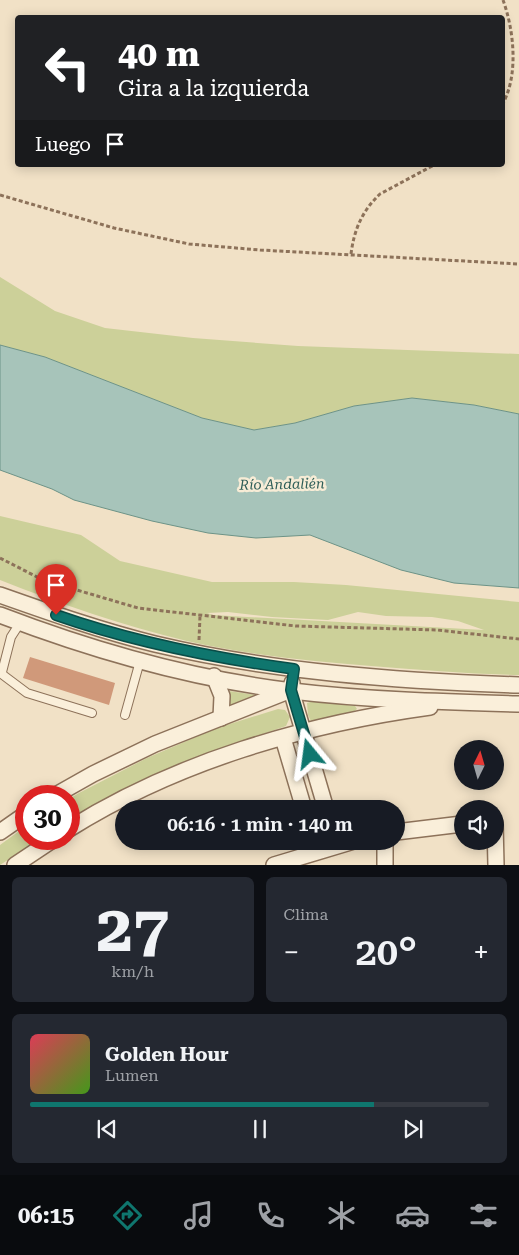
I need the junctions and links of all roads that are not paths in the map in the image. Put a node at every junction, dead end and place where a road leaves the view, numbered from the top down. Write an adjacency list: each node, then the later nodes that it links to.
1 (0, 595): 2 (street)
2 (27, 605): 4 (street); 6 (street)
3 (0, 616): 4 (street)
4 (20, 623): 5 (street); 12 (lane)
5 (140, 661): 7 (street); 13 (lane)
6 (294, 669): 8 (street); 9 (street)
7 (214, 676): 9 (street); 14 (street)
8 (519, 685)
9 (291, 690): 10 (street); 14 (street); 15 (street)
10 (464, 702): 11 (street); 15 (street)
11 (519, 704)
12 (92, 712)
13 (125, 715)
14 (221, 718): 17 (street)
15 (304, 732): 16 (street); 19 (street)
16 (283, 738): 18 (street); 21 (street)
17 (74, 785)
18 (301, 800)
19 (323, 800)
20 (15, 822): 24 (street)
21 (80, 823)
22 (454, 825): 23 (street)
23 (405, 831)
24 (0, 832)
25 (38, 850): 29 (street)
26 (306, 850): 30 (street)
27 (385, 850): 31 (street)
28 (496, 850): 32 (street)
29 (15, 865)
30 (274, 865)
31 (385, 865)
32 (496, 865)

